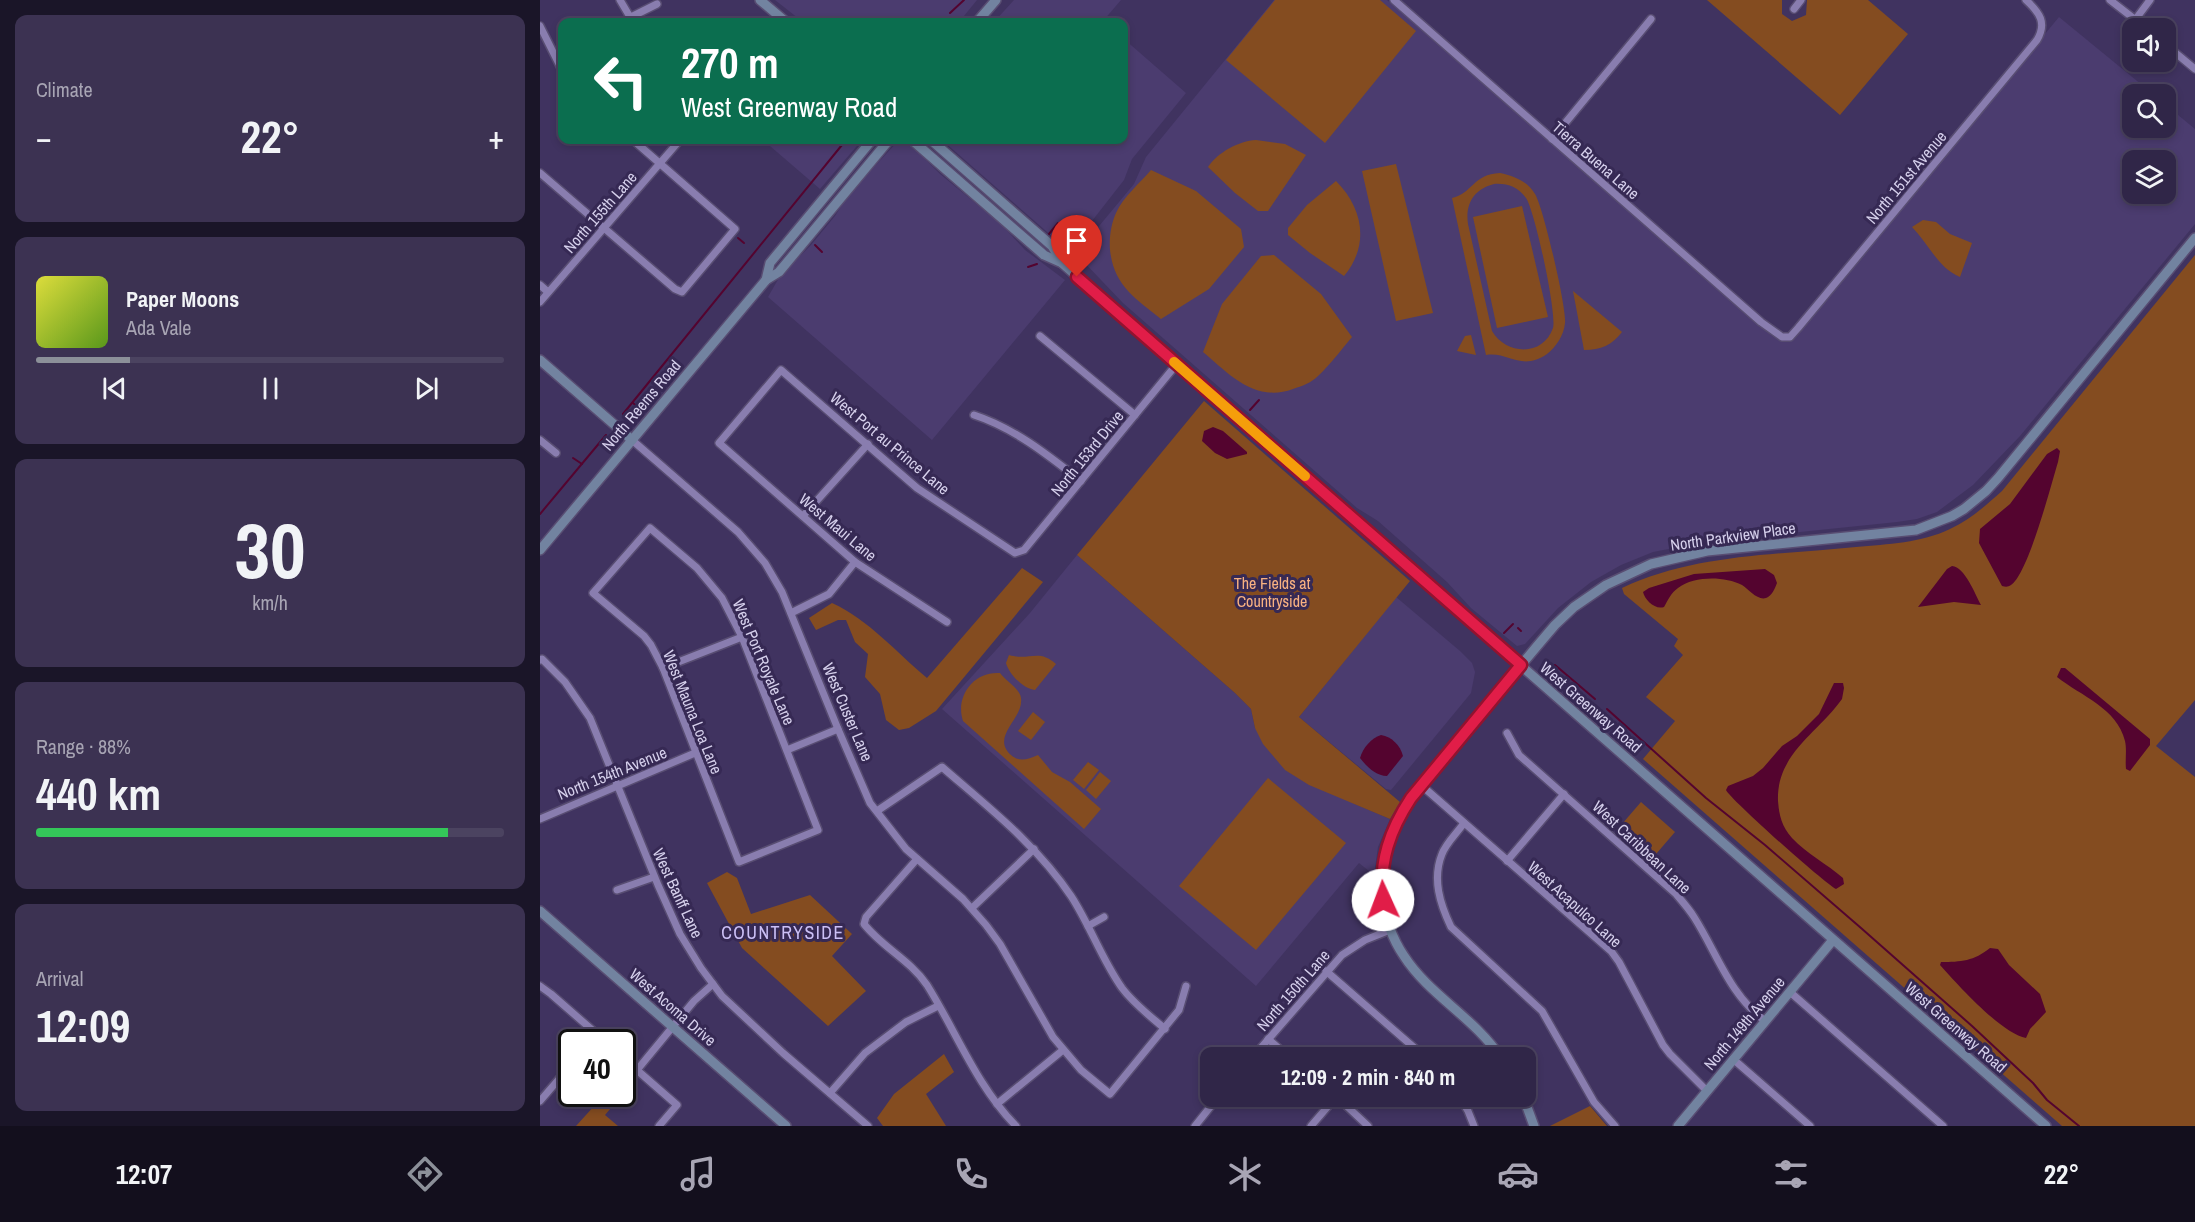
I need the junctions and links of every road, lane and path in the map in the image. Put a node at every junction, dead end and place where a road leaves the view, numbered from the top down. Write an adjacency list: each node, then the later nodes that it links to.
1 (620, 0): 11 (street)
2 (760, 0): 13 (main road)
3 (996, 0): 14 (main road)
4 (1394, 0): 22 (street, Tierra Buena Lane)
5 (1801, 0): 10 (street)
6 (2026, 0): 39 (street, North 151st Avenue)
7 (2110, 0): 15 (street)
8 (2150, 0): 16 (street)
9 (657, 4): 12 (street)
10 (1794, 9)
11 (630, 18)
12 (634, 18)
13 (781, 18)
14 (980, 18)
15 (2132, 18)
16 (2136, 18)
17 (1651, 19): 22 (street)
18 (540, 26): 20 (street)
19 (2176, 53): 21 (street)
20 (558, 62)
21 (2195, 69)
22 (1552, 139): 39 (street, Tierra Buena Lane)
23 (638, 144): 29 (street)
24 (677, 144): 29 (street, North 155th Lane)
25 (869, 144): 34 (main road, North Reems Road)
26 (886, 144): 34 (main road, North Reems Road)
27 (917, 144): 33 (main road, West Greenway Road)
28 (936, 144): 33 (main road, West Greenway Road)
29 (660, 163): 31 (street, North 155th Lane); 31 (street)
30 (540, 173): 31 (street)
31 (603, 229): 36 (street, North 155th Lane)
32 (2195, 238): 59 (main road, North Parkview Place)
33 (1062, 263): 41 (main road, West Greenway Road)
34 (766, 280): 45 (main road, North Reems Road)
35 (540, 285): 36 (street)
36 (548, 292): 37 (street, North 155th Lane)
37 (540, 302)
38 (1040, 336): 43 (street)
39 (1782, 337)
40 (540, 360): 45 (main road, West Custer Lane)
41 (1176, 364): 43 (street, North 153rd Drive); 59 (main road, West Greenway Road)
42 (974, 415): 49 (street)
43 (1136, 415): 49 (street, North 153rd Drive)
44 (540, 440): 48 (street)
45 (632, 440): 51 (main road, North Reems Road); 55 (street, West Custer Lane)
46 (719, 443): 47 (street, West Port au Prince Lane); 50 (street, West Maui Lane)
47 (868, 444): 50 (street); 52 (street, West Port au Prince Lane)
48 (556, 453)
49 (1081, 481): 52 (street, North 153rd Drive)
50 (803, 516): 53 (street, West Maui Lane)
51 (540, 550)
52 (1015, 553)
53 (855, 562): 55 (street); 56 (street, West Maui Lane)
54 (593, 593): 57 (street, West Port Royale Lane); 60 (street, West Mauna Loa Lane)
55 (790, 613): 61 (street, West Custer Lane)
56 (947, 622)
57 (742, 637): 60 (street); 63 (street, West Port Royale Lane)
58 (541, 660): 65 (street, West Banff Lane)
59 (1521, 665): 66 (main road, North Parkview Place); 82 (main road, West Greenway Road)
60 (663, 668): 64 (street, West Mauna Loa Lane)
61 (838, 729): 63 (street); 68 (street, West Custer Lane)
62 (1507, 733): 67 (street, West Caribbean Lane)
63 (787, 750): 74 (street, West Port Royale Lane)
64 (695, 753): 65 (street, North 154th Avenue); 74 (street, West Mauna Loa Lane)
65 (618, 785): 69 (street, North 154th Avenue); 75 (street, West Banff Lane)
66 (1421, 785): 70 (street, West Acapulco Lane); 81 (main road, North Parkview Place)
67 (1564, 794): 73 (street); 89 (street, West Caribbean Lane)
68 (877, 811): 71 (street); 72 (street, West Custer Lane)
69 (540, 818)
70 (1464, 823): 73 (street, West Acapulco Lane); 120 (street)
71 (1034, 849): 77 (street); 80 (street)
72 (917, 859): 77 (street, West Custer Lane); 88 (street)
73 (1507, 861): 102 (street, West Acapulco Lane)
74 (739, 862)
75 (654, 877): 76 (street); 84 (street, West Banff Lane)
76 (617, 891)
77 (972, 908): 98 (street, West Custer Lane)
78 (540, 911): 90 (main road, West Acoma Drive)
79 (1104, 917): 80 (street)
80 (1089, 926): 92 (street)
81 (1390, 930): 83 (street, North 150th Lane); 97 (main road, North Parkview Place)
82 (1833, 940): 87 (main road, North 149th Avenue); 124 (main road, West Greenway Road)
83 (1326, 971): 93 (street, North 150th Lane); 96 (street)
84 (713, 984): 90 (street); 103 (street, West Banff Lane)
85 (540, 986): 91 (street)
86 (1186, 986): 92 (street)
87 (1790, 992): 89 (main road, North 149th Avenue); 123 (street)
88 (938, 1006): 103 (street); 105 (street)
89 (1765, 1021): 99 (main road, North 149th Avenue)
90 (673, 1026): 100 (street); 112 (main road, West Acoma Drive)
91 (590, 1029)
92 (1165, 1029): 98 (street, West Custer Lane)
93 (1268, 1039): 94 (street, North 150th Lane); 95 (street)
94 (1261, 1047)
95 (1277, 1047)
96 (1413, 1047)
97 (1492, 1047)
98 (1063, 1050): 105 (street)
99 (1733, 1059): 102 (main road, North 149th Avenue); 122 (street)
100 (637, 1070): 111 (street)
101 (558, 1079): 104 (street)
102 (1707, 1091): 121 (main road, North 149th Avenue)
103 (830, 1093): 113 (street, West Banff Lane)
104 (540, 1099)
105 (997, 1104): 114 (street)
106 (1211, 1107): 115 (street)
107 (1327, 1107): 116 (street)
108 (1347, 1107): 117 (street)
109 (1466, 1107): 118 (street)
110 (1527, 1107): 119 (main road)
111 (658, 1126)
112 (786, 1126)
113 (868, 1126)
114 (1016, 1126)
115 (1195, 1126)
116 (1311, 1126)
117 (1368, 1126)
118 (1474, 1126)
119 (1534, 1126)
120 (1615, 1126)
121 (1678, 1126)
122 (1810, 1126)
123 (1943, 1126)
124 (2046, 1126)

